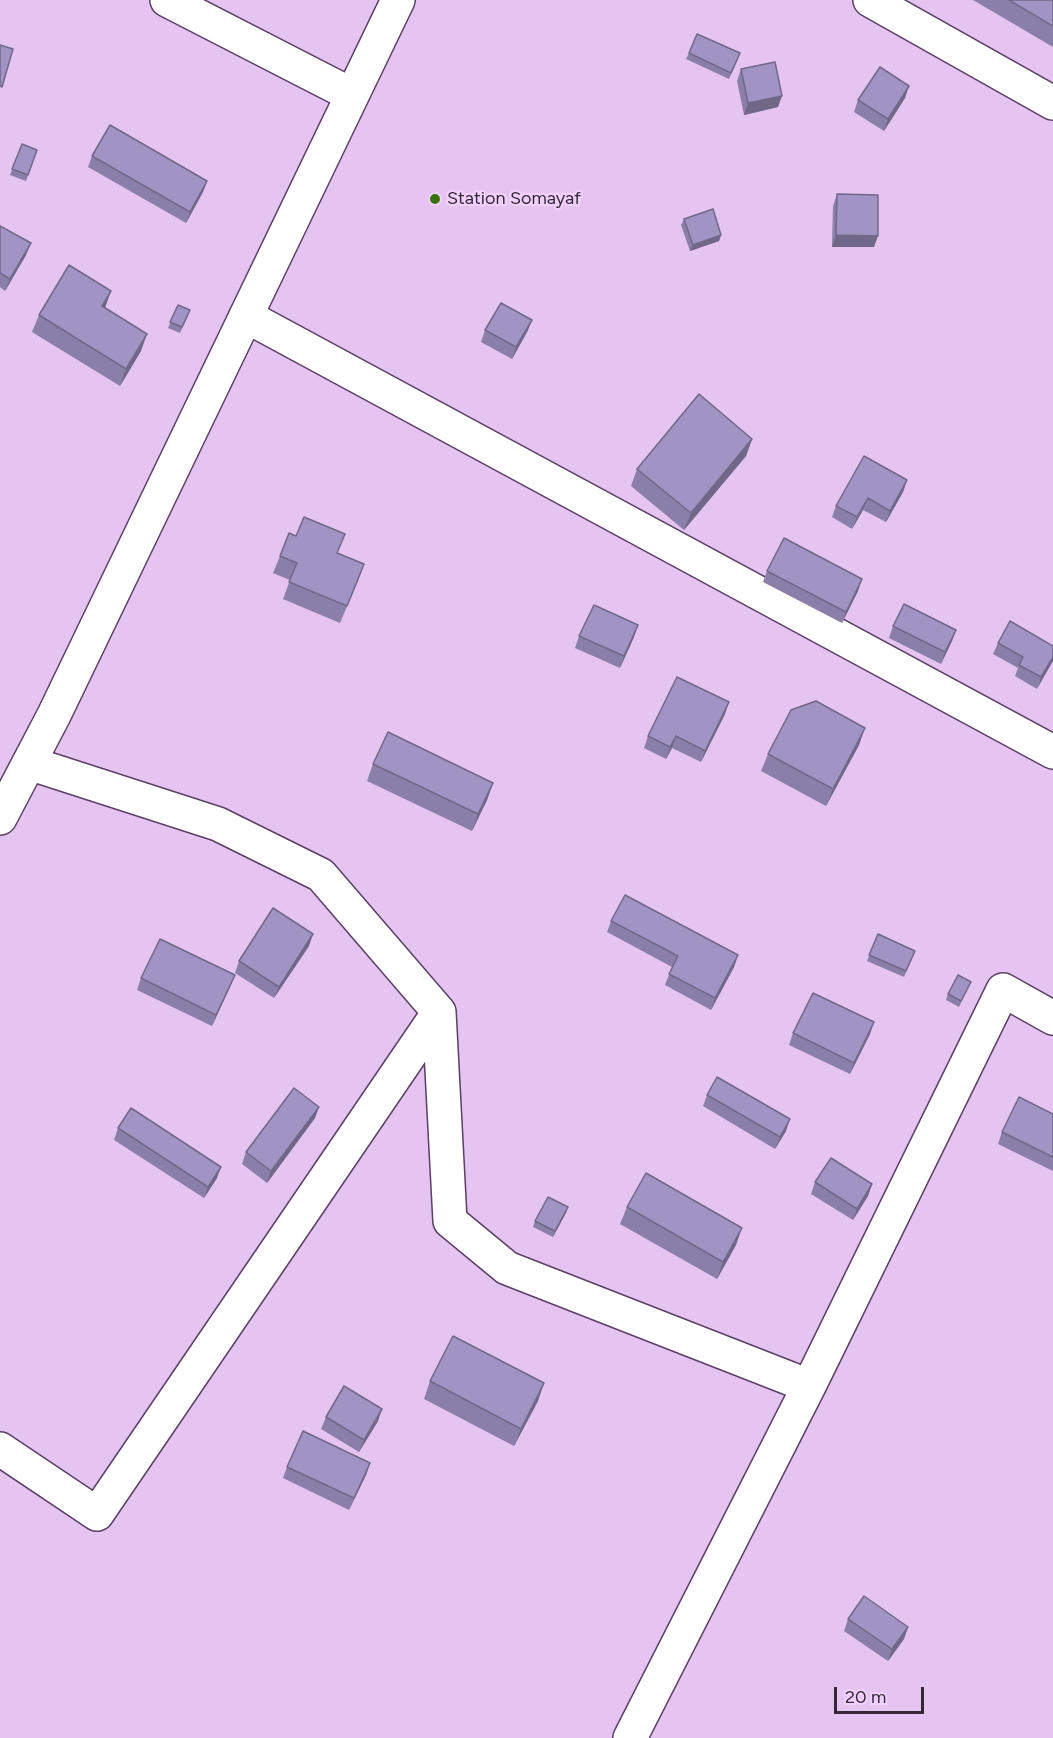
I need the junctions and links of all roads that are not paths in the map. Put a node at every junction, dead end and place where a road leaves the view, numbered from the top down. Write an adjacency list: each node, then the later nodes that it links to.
1 (167, 0): 5 (street)
2 (398, 0): 5 (street)
3 (870, 0): 4 (street)
4 (907, 9): 6 (street)
5 (352, 95): 7 (street)
6 (1053, 104)
7 (246, 316): 8 (street); 9 (street)
8 (1053, 752)
9 (29, 763): 10 (street); 11 (street)
10 (0, 818)
11 (439, 1012): 13 (street); 14 (street)
12 (1053, 1018): 13 (street)
13 (809, 1386): 15 (street)
14 (0, 1449)
15 (630, 1738)

